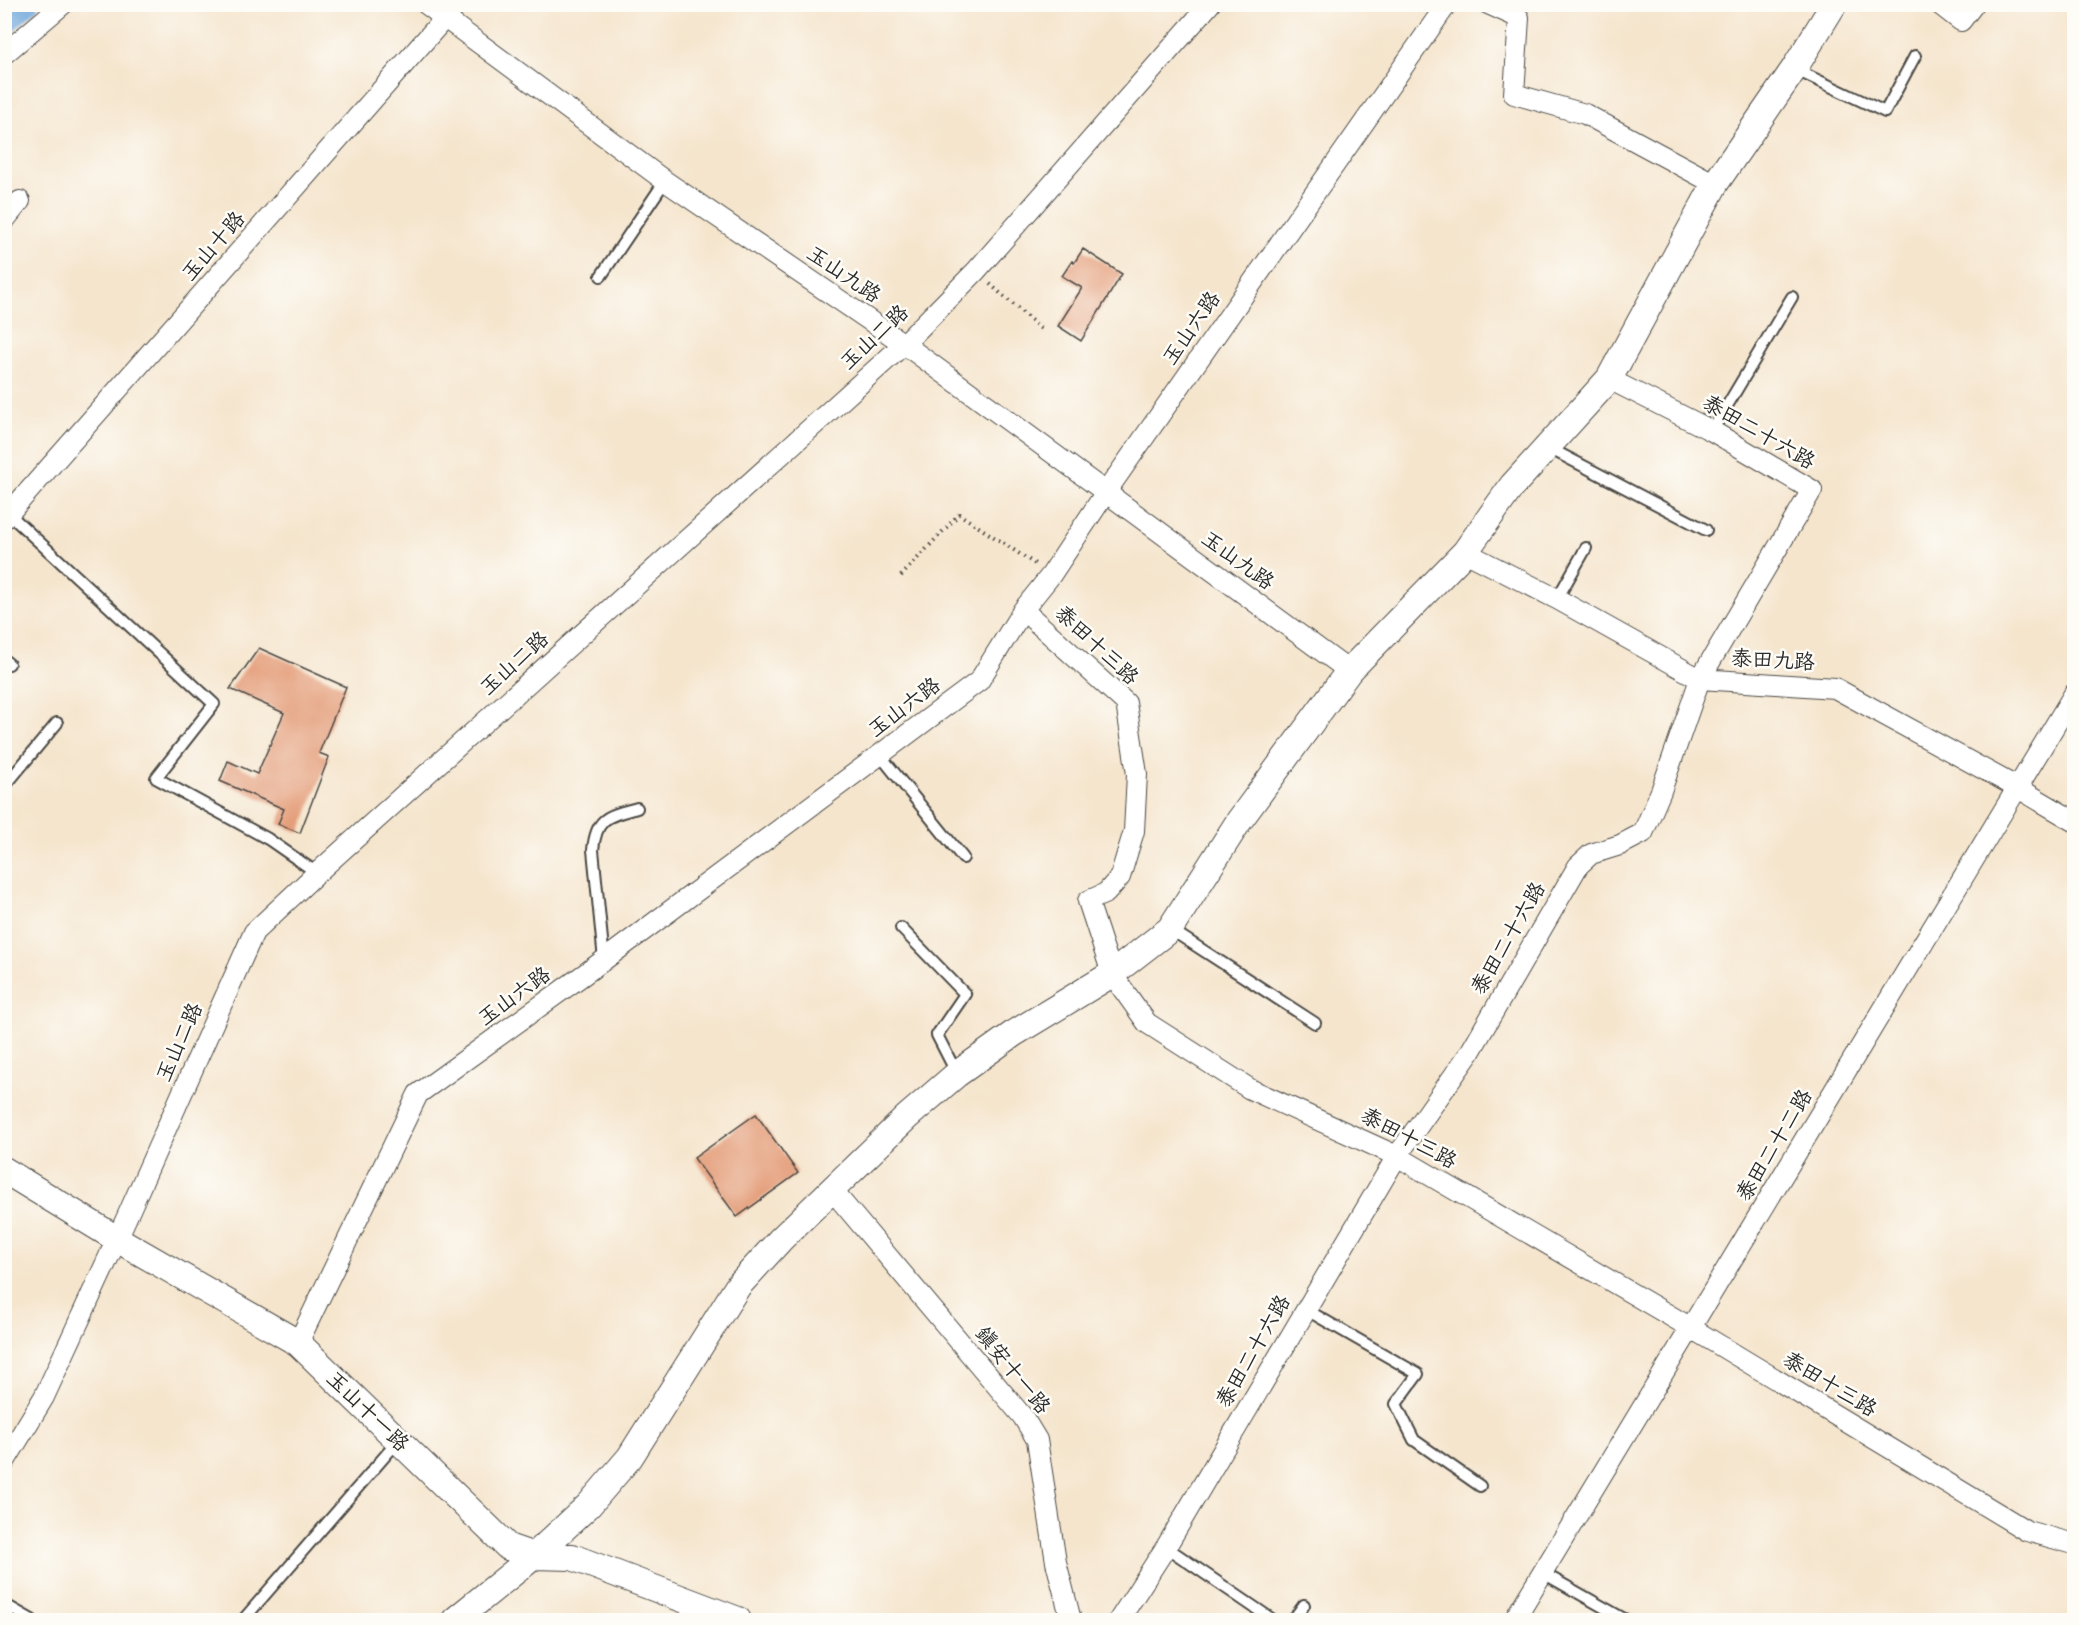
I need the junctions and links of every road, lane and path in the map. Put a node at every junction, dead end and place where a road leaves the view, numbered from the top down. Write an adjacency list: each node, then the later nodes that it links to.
1 (63, 4): 10 (street)
2 (426, 4): 9 (street, 玉山九路)
3 (1210, 4): 17 (street, 玉山二路)
4 (1447, 4): 25 (street, 玉山六路)
5 (1488, 4): 14 (street)
6 (1834, 4): 12 (street)
7 (1939, 4): 8 (street)
8 (1974, 4)
9 (451, 11): 13 (street, 玉山九路); 26 (street, 玉山十路)
10 (4, 54)
11 (1915, 56): 12 (lane)
12 (1794, 69): 14 (street)
13 (665, 181): 18 (lane); 21 (street, 玉山九路)
14 (1715, 184): 22 (street)
15 (20, 201): 16 (street)
16 (4, 221)
17 (976, 271): 20 (path); 21 (street, 玉山二路)
18 (601, 276)
19 (1792, 297): 23 (lane)
20 (1041, 329)
21 (904, 344): 25 (street, 玉山九路); 44 (street, 玉山二路)
22 (1610, 379): 23 (street, 泰田二十六路); 24 (street)
23 (1712, 431): 35 (street, 泰田二十六路)
24 (1546, 447): 27 (lane); 29 (street)
25 (1106, 492): 30 (street, 玉山六路); 34 (street, 玉山九路)
26 (7, 517): 44 (lane)
27 (1706, 530)
28 (1586, 548): 32 (lane)
29 (1465, 552): 32 (street, 泰田九路); 34 (street)
30 (1051, 575): 31 (path); 33 (street, 玉山六路)
31 (901, 576)
32 (1557, 598): 35 (street, 泰田九路)
33 (1023, 610): 38 (street, 玉山六路); 48 (street, 泰田十三路)
34 (1349, 671): 46 (street)
35 (1700, 679): 40 (street, 泰田九路); 51 (street, 泰田二十六路)
36 (2074, 694): 40 (street, 泰田二十二路)
37 (57, 723): 39 (lane)
38 (880, 755): 43 (lane); 47 (street, 玉山六路)
39 (4, 787)
40 (2018, 788): 42 (street, 泰田九路); 56 (street, 泰田二十二路)
41 (637, 808): 47 (lane)
42 (2074, 822)
43 (963, 858)
44 (317, 873): 54 (street, 玉山二路)
45 (901, 928): 50 (lane)
46 (1170, 929): 48 (street); 49 (lane)
47 (604, 960): 57 (street, 玉山六路)
48 (1113, 974): 50 (street); 51 (street, 泰田十三路)
49 (1315, 1023)
50 (957, 1074): 53 (street)
51 (1397, 1156): 55 (street, 泰田二十六路); 56 (street, 泰田十三路)
52 (4, 1170): 54 (street, 玉山十一路)
53 (832, 1190): 63 (street); 71 (street, 鎮安十一路)
54 (117, 1239): 57 (street, 玉山十一路); 59 (street, 玉山二路)
55 (1305, 1309): 60 (lane); 62 (street, 泰田二十六路)
56 (1691, 1328): 61 (street, 泰田十三路); 64 (street, 泰田二十二路)
57 (298, 1343): 58 (street, 玉山十一路)
58 (398, 1441): 63 (street, 玉山十一路); 68 (lane)
59 (4, 1463)
60 (1480, 1486)
61 (2074, 1544)
62 (1166, 1547): 72 (street, 泰田二十六路); 73 (lane)
63 (534, 1556): 69 (street); 70 (street, 玉山十一路)
64 (1543, 1573): 75 (street, 泰田二十二路); 76 (lane)
65 (4, 1604): 67 (lane)
66 (1304, 1605): 74 (lane)
67 (32, 1620)
68 (243, 1620)
69 (456, 1620)
70 (738, 1620)
71 (1071, 1620)
72 (1119, 1620)
73 (1273, 1620)
74 (1293, 1620)
75 (1515, 1620)
76 (1626, 1620)

